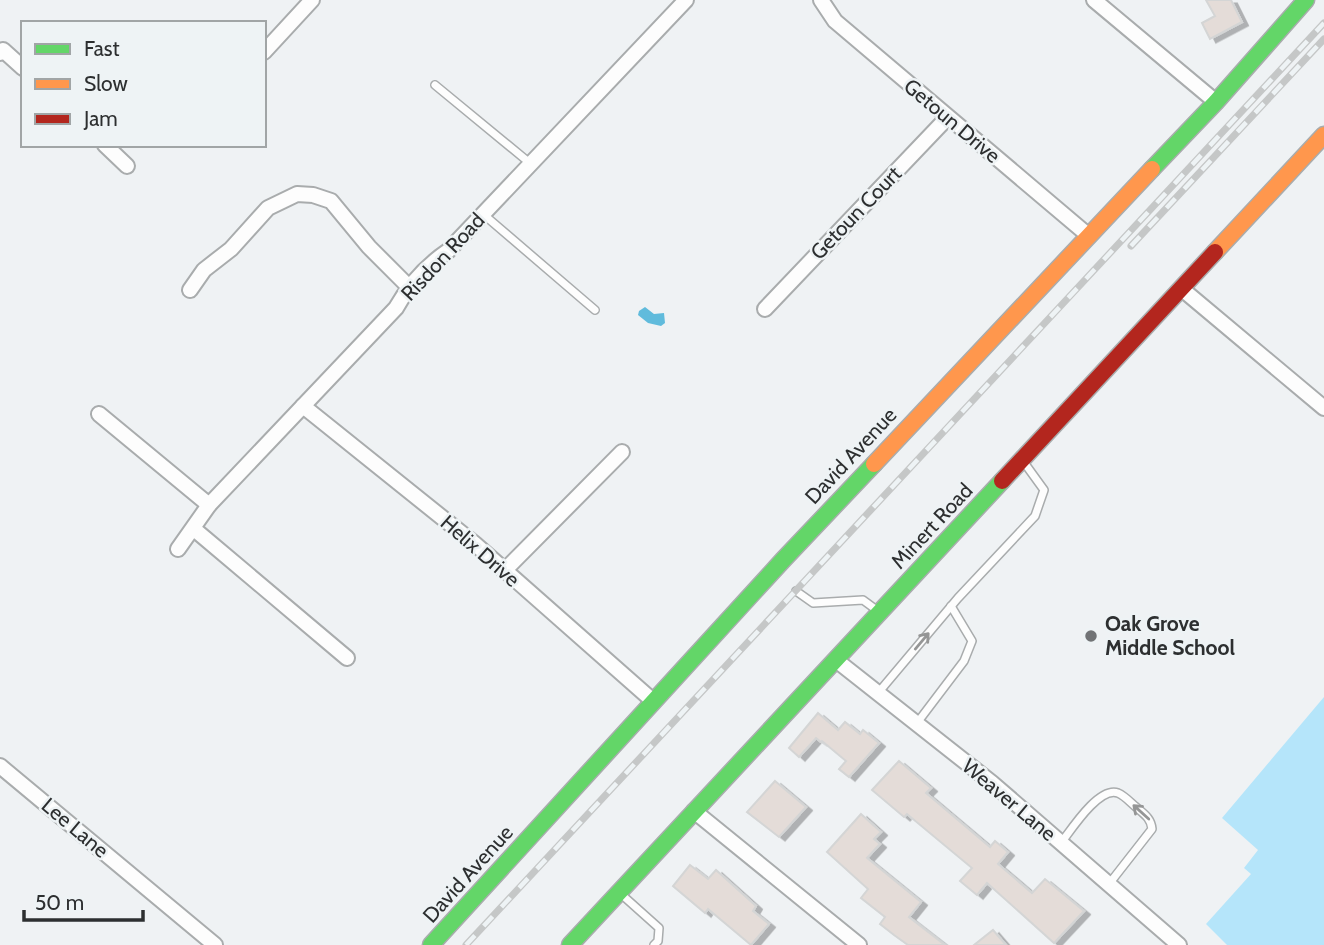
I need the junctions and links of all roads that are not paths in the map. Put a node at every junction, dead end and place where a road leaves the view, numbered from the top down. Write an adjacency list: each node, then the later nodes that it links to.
1 (312, 0): 7 (street)
2 (686, 0): 14 (street, Risdon Road)
3 (821, 0): 11 (street, Getoun Drive)
4 (1094, 0): 10 (street)
5 (1306, 0): 10 (street, David Avenue)
6 (1, 50): 8 (street)
7 (266, 50)
8 (21, 66)
9 (435, 85): 14 (lane)
10 (1216, 102): 17 (street, David Avenue)
11 (947, 118): 17 (street, Getoun Drive); 21 (street, Getoun Court)
12 (1324, 135): 19 (street, Minert Road)
13 (107, 147): 15 (street)
14 (531, 164): 16 (street, Risdon Road)
15 (127, 166)
16 (483, 214): 18 (street, Risdon Road); 22 (lane)
17 (1089, 236): 38 (street, David Avenue)
18 (409, 287): 20 (street); 23 (street, Risdon Road)
19 (1182, 289): 24 (street); 27 (street, Minert Road)
20 (190, 290)
21 (765, 309)
22 (596, 310)
23 (303, 407): 28 (street, Risdon Road); 31 (street, Helix Drive)
24 (1324, 408)
25 (99, 414): 28 (street)
26 (622, 452): 31 (street)
27 (1023, 460): 33 (lane); 34 (street, Minert Road)
28 (209, 505): 29 (street, Risdon Road)
29 (194, 529): 30 (street, Risdon Road); 35 (street)
30 (178, 549)
31 (504, 571): 38 (street, Helix Drive)
32 (796, 591): 34 (lane)
33 (951, 606): 37 (lane, one-way to 33); 39 (lane)
34 (880, 612): 36 (street, Minert Road)
35 (347, 659)
36 (836, 660): 37 (street, Weaver Lane); 41 (street, Minert Road)
37 (878, 694): 39 (street, Weaver Lane)
38 (653, 701): 47 (street, David Avenue)
39 (916, 724): 42 (street, Weaver Lane)
40 (0, 766): 46 (street, Lee Lane)
41 (694, 811): 44 (street, Minert Road); 49 (street)
42 (1061, 843): 43 (street, Weaver Lane); 43 (lane, one-way to 42)
43 (1109, 884): 50 (street, Weaver Lane)
44 (619, 892): 45 (lane); 48 (street, Minert Road)
45 (658, 944)
46 (215, 945)
47 (431, 945)
48 (570, 945)
49 (859, 945)
50 (1179, 945)

